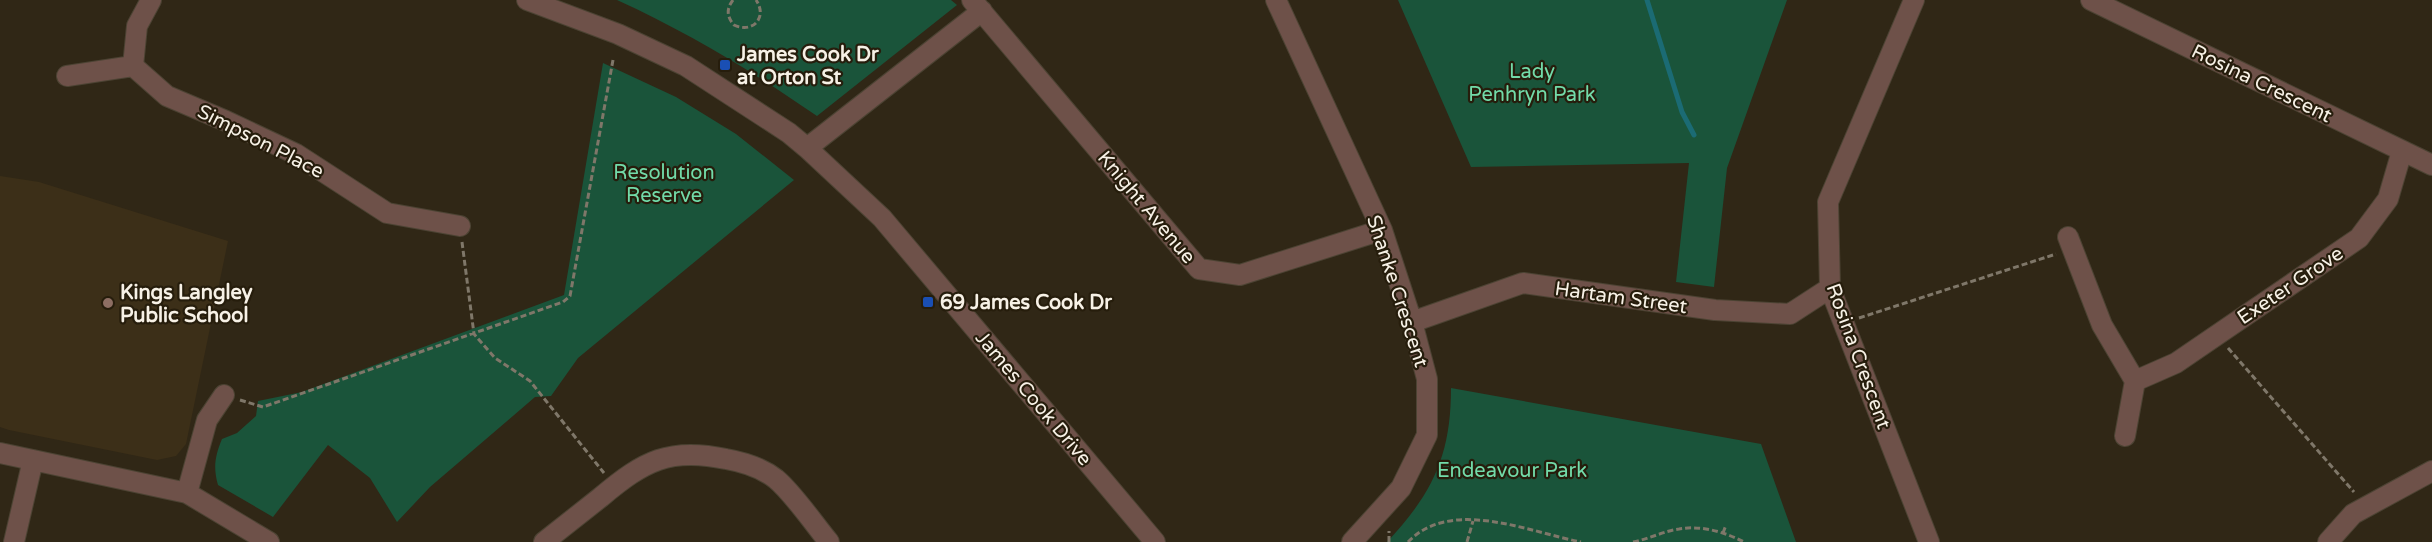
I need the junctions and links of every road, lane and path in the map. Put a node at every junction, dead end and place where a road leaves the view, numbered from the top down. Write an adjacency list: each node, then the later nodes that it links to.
1 (151, 0): 10 (street)
2 (527, 0): 12 (street, James Cook Drive)
3 (733, 0): 4 (path)
4 (756, 0)
5 (1276, 0): 16 (street, Shanke Crescent)
6 (1914, 0): 18 (street, Rosina Crescent)
7 (2091, 0): 13 (street, Rosina Crescent)
8 (977, 6): 12 (street); 16 (street, Knight Avenue)
9 (613, 60): 21 (path)
10 (133, 66): 11 (street); 15 (street, Simpson Place)
11 (67, 76)
12 (807, 148): 41 (street, James Cook Drive)
13 (2402, 151): 14 (street, Rosina Crescent); 22 (street, Exeter Grove)
14 (2432, 165)
15 (460, 225): 21 (path)
16 (1382, 230): 19 (street, Shanke Crescent)
17 (2068, 237): 20 (path); 23 (street)
18 (1830, 288): 19 (street, Hartam Street); 20 (street, Rosina Crescent)
19 (1412, 322): 42 (street, Shanke Crescent)
20 (1843, 323): 49 (street, Rosina Crescent)
21 (474, 334): 24 (path); 29 (path)
22 (2217, 336): 23 (street, Exeter Grove); 31 (path)
23 (2135, 381): 25 (street)
24 (224, 395): 30 (street)
25 (2125, 436)
26 (0, 453): 27 (street)
27 (33, 460): 30 (street); 37 (street)
28 (2432, 471): 31 (street)
29 (615, 485): 39 (street); 40 (street)
30 (187, 493): 38 (street)
31 (2366, 506): 50 (street)
32 (1473, 520): 36 (path); 45 (path); 46 (path)
33 (1726, 525): 35 (path)
34 (1389, 531): 43 (path)
35 (1723, 533): 47 (path); 48 (path)
36 (1413, 540): 44 (path)
37 (14, 542)
38 (269, 542)
39 (544, 542)
40 (829, 542)
41 (1155, 542)
42 (1352, 542)
43 (1389, 542)
44 (1408, 542)
45 (1467, 542)
46 (1581, 542)
47 (1633, 542)
48 (1744, 542)
49 (1929, 542)
50 (2328, 542)

